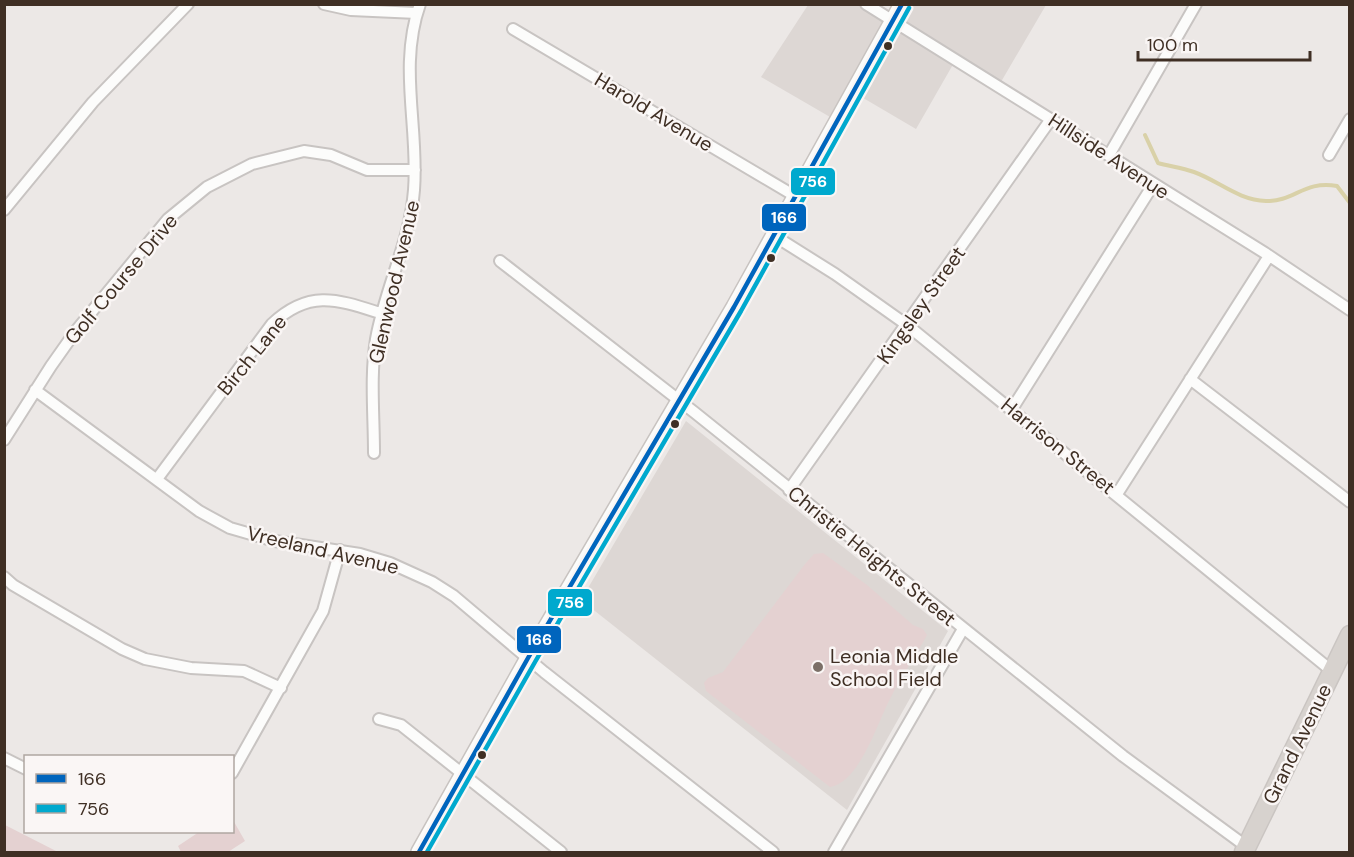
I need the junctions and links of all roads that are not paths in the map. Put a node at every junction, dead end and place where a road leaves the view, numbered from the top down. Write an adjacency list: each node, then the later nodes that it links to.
1 (188, 4): 16 (street)
2 (324, 4): 6 (street)
3 (866, 4): 7 (street, Hillside Avenue)
4 (902, 4): 7 (street)
5 (1196, 4): 11 (street)
6 (418, 9): 13 (street, Glenwood Avenue)
7 (893, 21): 9 (street, Hillside Avenue); 15 (street)
8 (513, 29): 15 (street, Harold Avenue)
9 (1051, 118): 11 (street, Hillside Avenue); 22 (street, Kingsley Street)
10 (1350, 119): 12 (street)
11 (1109, 155): 14 (street, Hillside Avenue)
12 (1329, 155)
13 (415, 170): 21 (street, Glenwood Avenue); 24 (street, Golf Course Drive)
14 (1153, 185): 18 (street, Hillside Avenue); 26 (street)
15 (795, 196): 17 (street)
16 (4, 210)
17 (773, 235): 22 (street, Harrison Street); 25 (street)
18 (1269, 256): 20 (street, Hillside Avenue); 23 (street)
19 (500, 261): 25 (street, Christie Heights Street)
20 (1350, 310)
21 (383, 314): 28 (street, Glenwood Avenue); 29 (street, Birch Lane)
22 (907, 325): 26 (street, Harrison Street); 30 (street, Kingsley Street)
23 (1190, 379): 31 (street); 32 (street)
24 (35, 390): 27 (street, Golf Course Drive); 29 (street, Vreeland Avenue)
25 (680, 400): 30 (street, Christie Heights Street); 37 (street)
26 (1012, 408): 31 (street, Harrison Street)
27 (4, 440)
28 (374, 453)
29 (157, 479): 33 (street, Vreeland Avenue)
30 (789, 490): 35 (street, Christie Heights Street)
31 (1117, 494): 38 (street, Harrison Street)
32 (1350, 502)
33 (340, 550): 37 (street, Vreeland Avenue); 39 (street)
34 (4, 577): 39 (street)
35 (963, 629): 45 (street, Christie Heights Street); 49 (street)
36 (1350, 635): 38 (main road, Grand Avenue)
37 (528, 658): 44 (street); 48 (street, Vreeland Avenue)
38 (1332, 671): 45 (main road, Grand Avenue)
39 (281, 688): 43 (street)
40 (379, 719): 44 (street)
41 (4, 758): 42 (street)
42 (24, 768)
43 (234, 770)
44 (463, 776): 46 (street); 47 (street)
45 (1246, 850)
46 (419, 852)
47 (561, 852)
48 (773, 852)
49 (834, 852)

